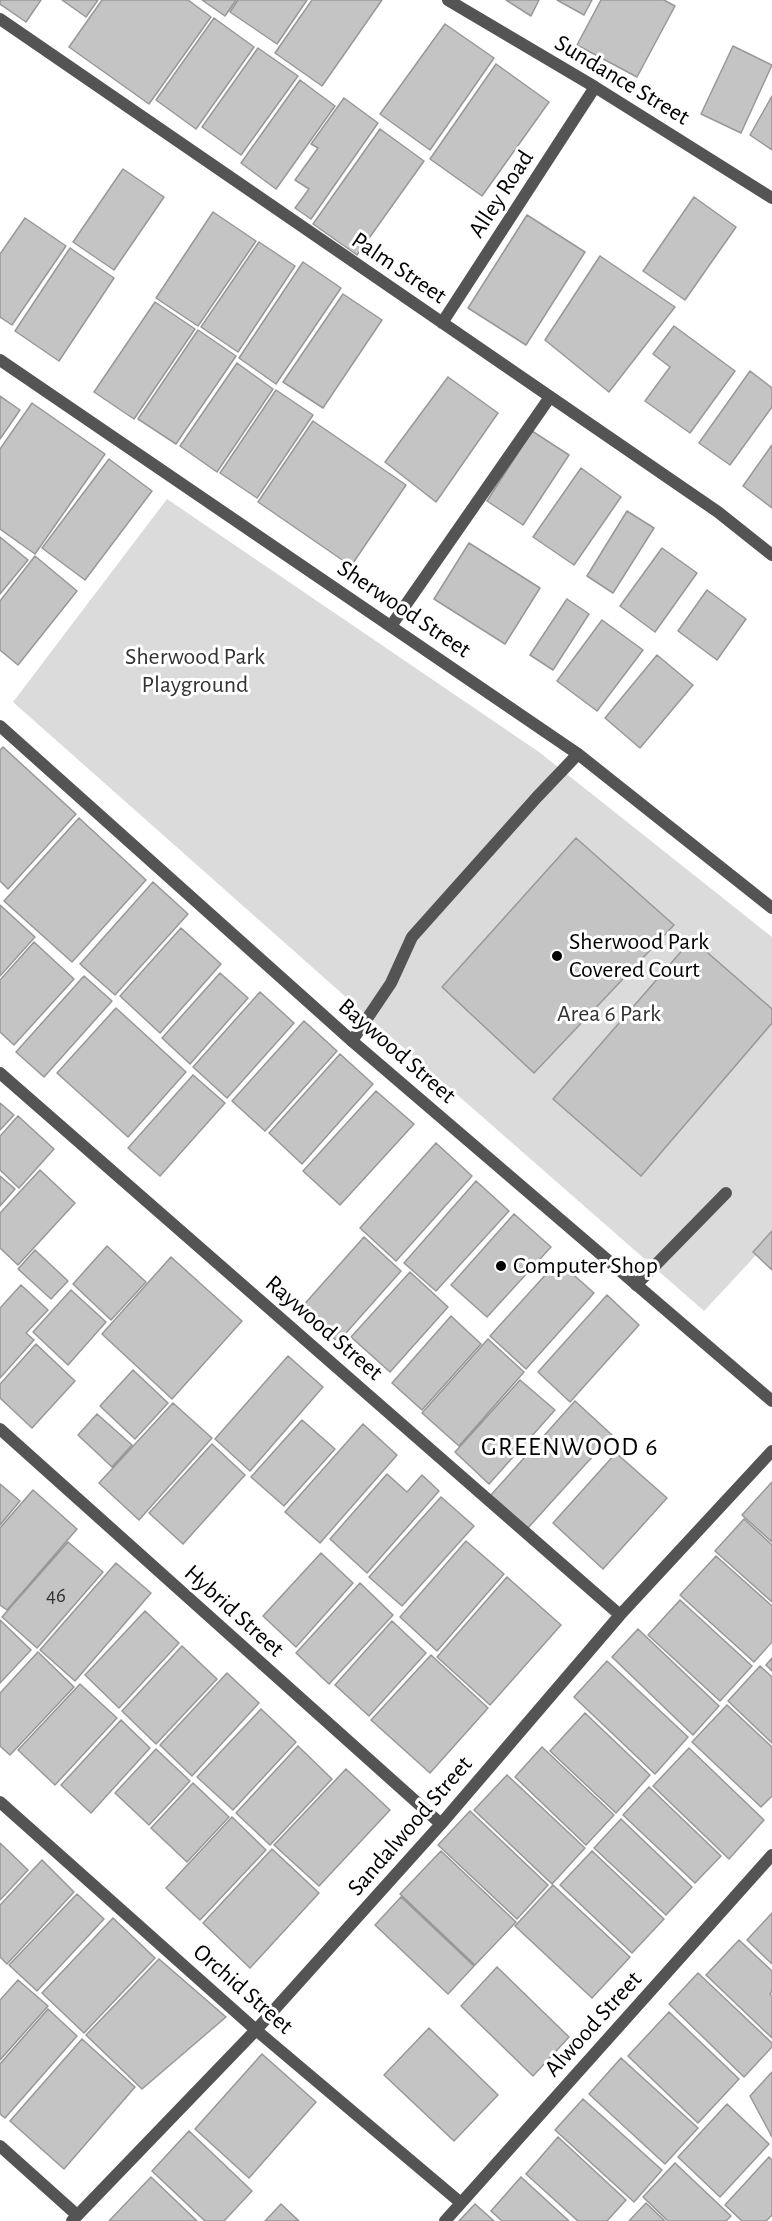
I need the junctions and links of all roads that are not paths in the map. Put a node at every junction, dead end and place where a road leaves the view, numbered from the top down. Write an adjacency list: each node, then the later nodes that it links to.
1 (448, 0): 3 (street, Sundance Street)
2 (0, 19): 5 (street, Palm Street)
3 (595, 87): 4 (street, Sundance Street); 5 (street, Alley Road)
4 (772, 198)
5 (442, 323): 7 (street, Palm Street)
6 (0, 360): 9 (street, Sherwood Street)
7 (550, 397): 8 (street, Palm Street); 9 (street)
8 (772, 555)
9 (391, 626): 11 (street, Sherwood Street)
10 (0, 726): 13 (street, Baywood Street)
11 (578, 754): 12 (street, Sherwood Street); 13 (street)
12 (772, 909)
13 (352, 1041): 16 (street, Baywood Street)
14 (0, 1073): 20 (street, Raywood Street)
15 (726, 1193): 16 (street)
16 (636, 1284): 17 (street, Baywood Street)
17 (772, 1401)
18 (0, 1429): 22 (street, Hybrid Street)
19 (772, 1451): 20 (street, Sandalwood Street)
20 (620, 1615): 22 (street, Sandalwood Street)
21 (0, 1802): 24 (street, Orchid Street)
22 (441, 1824): 24 (street, Sandalwood Street)
23 (772, 1855): 26 (street, Alwood Street)
24 (256, 2030): 26 (street, Orchid Street); 27 (street, Sandalwood Street)
25 (0, 2146): 27 (street)
26 (461, 2203): 28 (street, Alwood Street)
27 (74, 2218)
28 (445, 2221)

